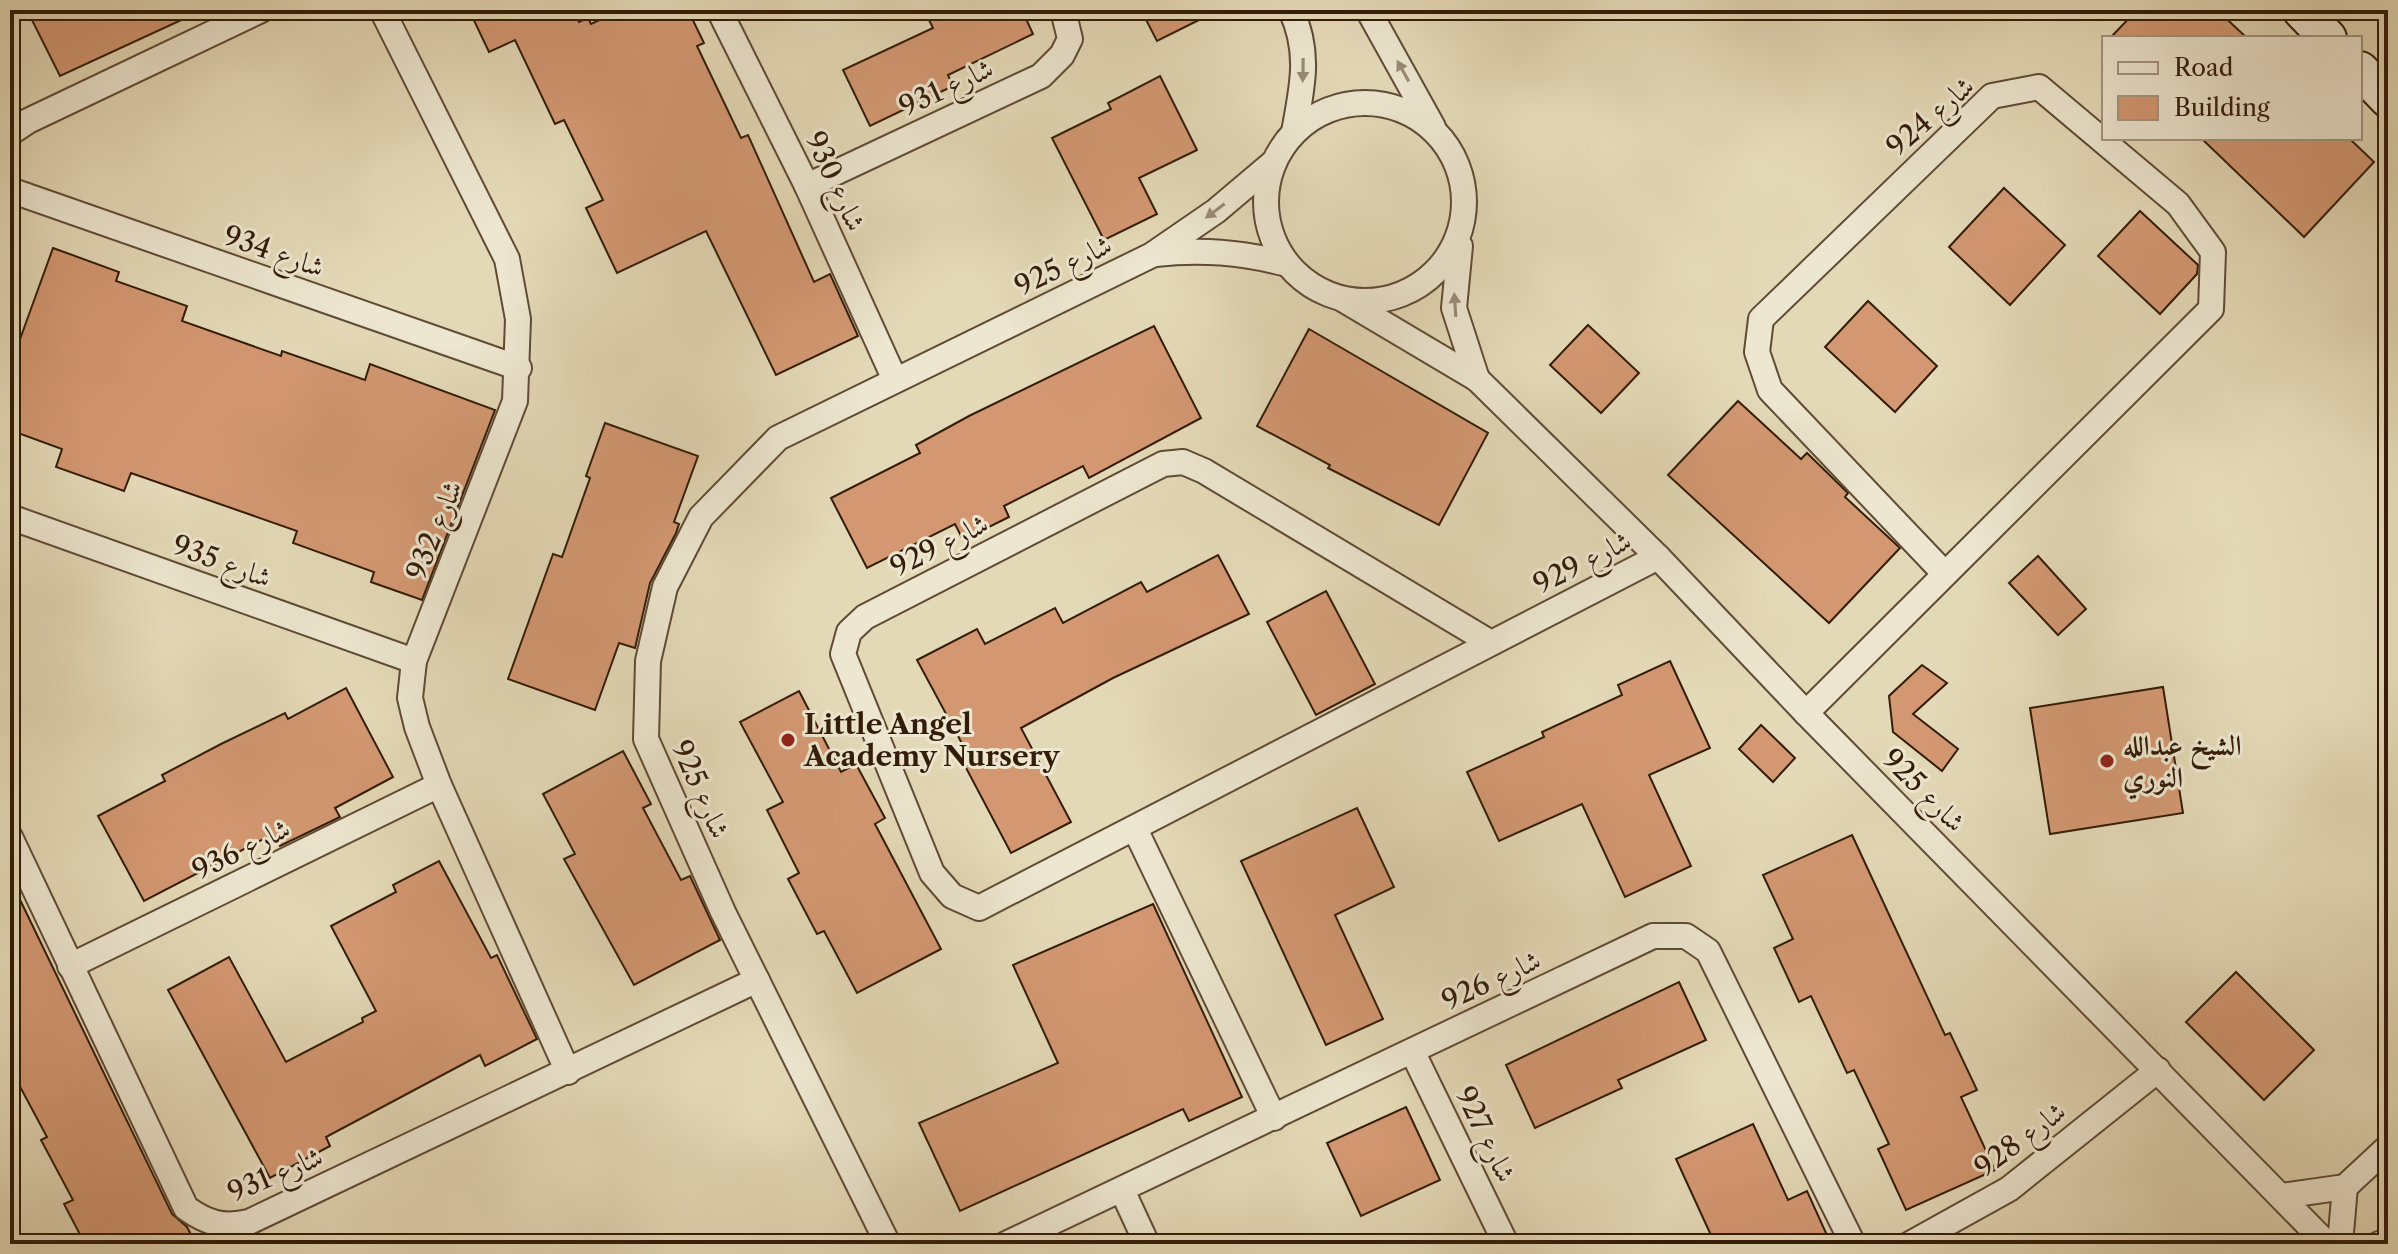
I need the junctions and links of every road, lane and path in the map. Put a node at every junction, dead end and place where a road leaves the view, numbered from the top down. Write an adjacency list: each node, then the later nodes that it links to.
1 (261, 10): 13 (street)
2 (382, 10): 21 (street, شارع 932)
3 (719, 10): 15 (street, شارع 930)
4 (1063, 10): 15 (street, شارع 931)
5 (1291, 10): 11 (street, one-way to 11)
6 (1368, 10): 12 (street, one-way to 6)
7 (2301, 10): 8 (street)
8 (2326, 36)
9 (2362, 72): 10 (street)
10 (2388, 99)
11 (1294, 132): 12 (street); 14 (street)
12 (1436, 132): 17 (street)
13 (10, 133)
14 (1274, 162): 18 (street, شارع 925, one-way to 18); 19 (street)
15 (807, 186): 23 (street, شارع 930)
16 (10, 190): 21 (street, شارع 934)
17 (1464, 221): 20 (street); 22 (street, شارع 925, one-way to 17)
18 (1152, 255): 19 (street, شارع 925); 23 (street, شارع 925)
19 (1287, 264): 20 (street)
20 (1344, 300): 22 (street, شارع 925)
21 (519, 368): 28 (street, شارع 932)
22 (1477, 379): 25 (street, شارع 925)
23 (895, 380): 34 (street, شارع 925)
24 (10, 517): 28 (street, شارع 935)
25 (1658, 557): 27 (street, شارع 929); 29 (street, شارع 925)
26 (1945, 574): 26 (street, شارع 924); 29 (street, شارع 924)
27 (1491, 643): 31 (street, شارع 929); 31 (street, شارع 929)
28 (414, 661): 30 (street, شارع 932)
29 (1806, 713): 36 (street, شارع 925)
30 (439, 785): 33 (street, شارع 936); 37 (street, شارع 932)
31 (1135, 829): 38 (street)
32 (10, 837): 33 (street, شارع 931)
33 (70, 966): 37 (street, شارع 931)
34 (757, 980): 37 (street, شارع 931); 44 (street, شارع 925)
35 (1412, 1051): 38 (street, شارع 926); 47 (street, شارع 927); 48 (street, شارع 926)
36 (2158, 1070): 42 (street, شارع 925); 49 (street, شارع 928)
37 (568, 1072)
38 (1274, 1118): 41 (street, شارع 926)
39 (2388, 1147): 40 (street)
40 (2345, 1187): 42 (street); 51 (street)
41 (1122, 1190): 45 (street, شارع 926); 46 (street)
42 (2281, 1196): 50 (street, شارع 925)
43 (2388, 1241): 52 (street)
44 (888, 1244)
45 (1006, 1244)
46 (1147, 1244)
47 (1506, 1244)
48 (1853, 1244)
49 (1910, 1244)
50 (2327, 1244)
51 (2340, 1244)
52 (2379, 1244)

